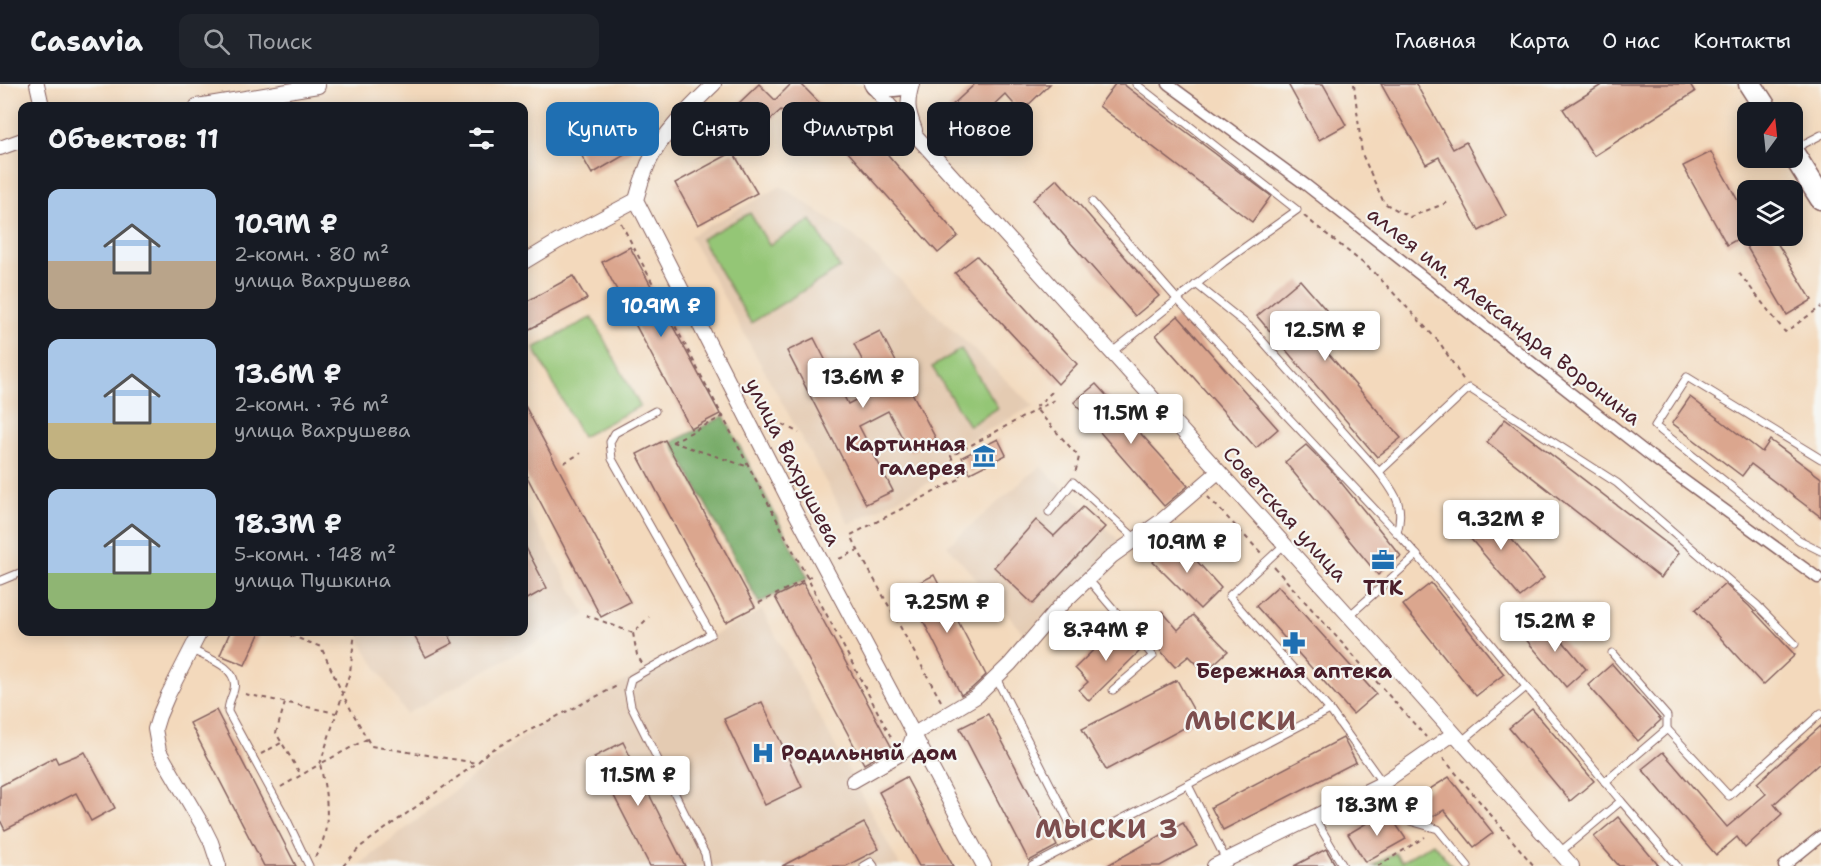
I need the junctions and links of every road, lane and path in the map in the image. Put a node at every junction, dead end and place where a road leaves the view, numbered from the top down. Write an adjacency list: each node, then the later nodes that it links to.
1 (37, 84): 12 (street)
2 (714, 84): 22 (street)
3 (871, 84): 16 (street, Советская улица)
4 (876, 84): 5 (main road)
5 (903, 84)
6 (912, 84): 16 (street)
7 (1136, 84): 25 (lane)
8 (1168, 84): 61 (street, аллея им. Александра Воронина)
9 (1354, 84): 24 (path)
10 (1750, 84): 14 (main road)
11 (318, 86): 13 (street)
12 (41, 102)
13 (221, 102)
14 (1762, 102)
15 (1821, 135): 18 (lane)
16 (918, 138): 32 (street, Советская улица)
17 (18, 141): 19 (street)
18 (1803, 145)
19 (0, 148)
20 (1802, 168): 21 (main road)
21 (1821, 198)
22 (636, 200): 26 (street); 58 (street, улица Вахрушева)
23 (1092, 202): 30 (lane)
24 (1449, 202)
25 (1297, 210): 29 (lane); 33 (path)
26 (615, 211): 27 (street); 38 (path)
27 (528, 260)
28 (1738, 273): 31 (path)
29 (1196, 284): 30 (lane); 46 (lane)
30 (1177, 299): 32 (lane); 50 (lane)
31 (1821, 307)
32 (1111, 353): 45 (street, Советская улица)
33 (1469, 388): 46 (lane); 72 (lane)
34 (1052, 392): 36 (path)
35 (1058, 398): 36 (path)
36 (1036, 410): 47 (path); 53 (path)
37 (655, 411): 75 (lane)
38 (724, 416): 44 (path); 44 (path)
39 (775, 420): 40 (path)
40 (799, 433)
41 (581, 453): 43 (path)
42 (1821, 459): 54 (lane)
43 (564, 463)
44 (751, 467): 60 (path)
45 (1218, 472): 48 (street); 52 (street, Советская улица)
46 (1379, 472): 50 (lane)
47 (1073, 482): 49 (lane); 51 (lane)
48 (1200, 488): 51 (street); 57 (path)
49 (1049, 512)
50 (1397, 533): 55 (lane)
51 (1136, 539): 62 (street)
52 (1284, 544): 57 (lane); 66 (street, Советская улица)
53 (858, 550): 56 (path); 85 (path)
54 (1821, 551)
55 (1418, 555): 66 (lane); 78 (lane)
56 (839, 559)
57 (1267, 560): 83 (lane); 92 (path)
58 (823, 566): 60 (path); 88 (street, улица Вахрушева)
59 (18, 574): 63 (lane)
60 (808, 578): 64 (path); 93 (path)
61 (1820, 578)
62 (1088, 579): 76 (street); 79 (lane)
63 (0, 581)
64 (759, 603)
65 (586, 615): 68 (path)
66 (1349, 616): 89 (street, Советская улица)
67 (649, 617): 68 (path)
68 (633, 633): 75 (path)
69 (196, 636): 73 (street)
70 (292, 636): 81 (path)
71 (355, 636): 81 (path)
72 (1795, 644)
73 (192, 650): 80 (lane); 111 (street)
74 (1612, 653): 87 (lane)
75 (646, 670): 77 (lane)
76 (996, 677): 85 (street); 107 (lane)
77 (631, 679): 96 (path); 113 (lane)
78 (1526, 687): 89 (lane); 99 (lane)
79 (1113, 690)
80 (233, 691): 82 (path); 94 (lane)
81 (343, 695): 84 (path); 90 (path)
82 (285, 703): 84 (path); 91 (path)
83 (1330, 710): 100 (lane); 101 (lane)
84 (337, 713): 95 (path)
85 (948, 714): 88 (street)
86 (1821, 714): 87 (lane)
87 (1668, 729): 99 (lane)
88 (914, 734): 93 (street); 116 (street, улица Вахрушева)
89 (1457, 738): 92 (street); 108 (street, Советская улица)
90 (367, 739): 95 (path); 96 (path)
91 (282, 743): 94 (path); 97 (path)
92 (1434, 747): 100 (street); 121 (path)
93 (900, 754): 98 (street)
94 (253, 758): 102 (lane)
95 (320, 764): 97 (path); 110 (path)
96 (477, 764): 112 (path)
97 (301, 775): 102 (path)
98 (853, 782)
99 (1605, 782): 103 (lane)
100 (1383, 783): 104 (street); 105 (lane)
101 (1188, 785): 107 (lane); 109 (lane)
102 (272, 792): 110 (lane)
103 (1621, 801): 108 (lane); 123 (lane)
104 (1314, 817): 109 (street); 118 (lane)
105 (1438, 829): 119 (path); 120 (lane)
106 (1821, 836): 124 (street)
107 (1079, 841): 117 (lane)
108 (1560, 852): 122 (street, Советская улица)
109 (1220, 863)
110 (309, 865)
111 (219, 866)
112 (343, 866)
113 (707, 866)
114 (864, 866): 115 (lane)
115 (874, 866)
116 (984, 866)
117 (1032, 866)
118 (1343, 866)
119 (1378, 866)
120 (1468, 866)
121 (1534, 866)
122 (1572, 866)
123 (1677, 866)
124 (1784, 866)

